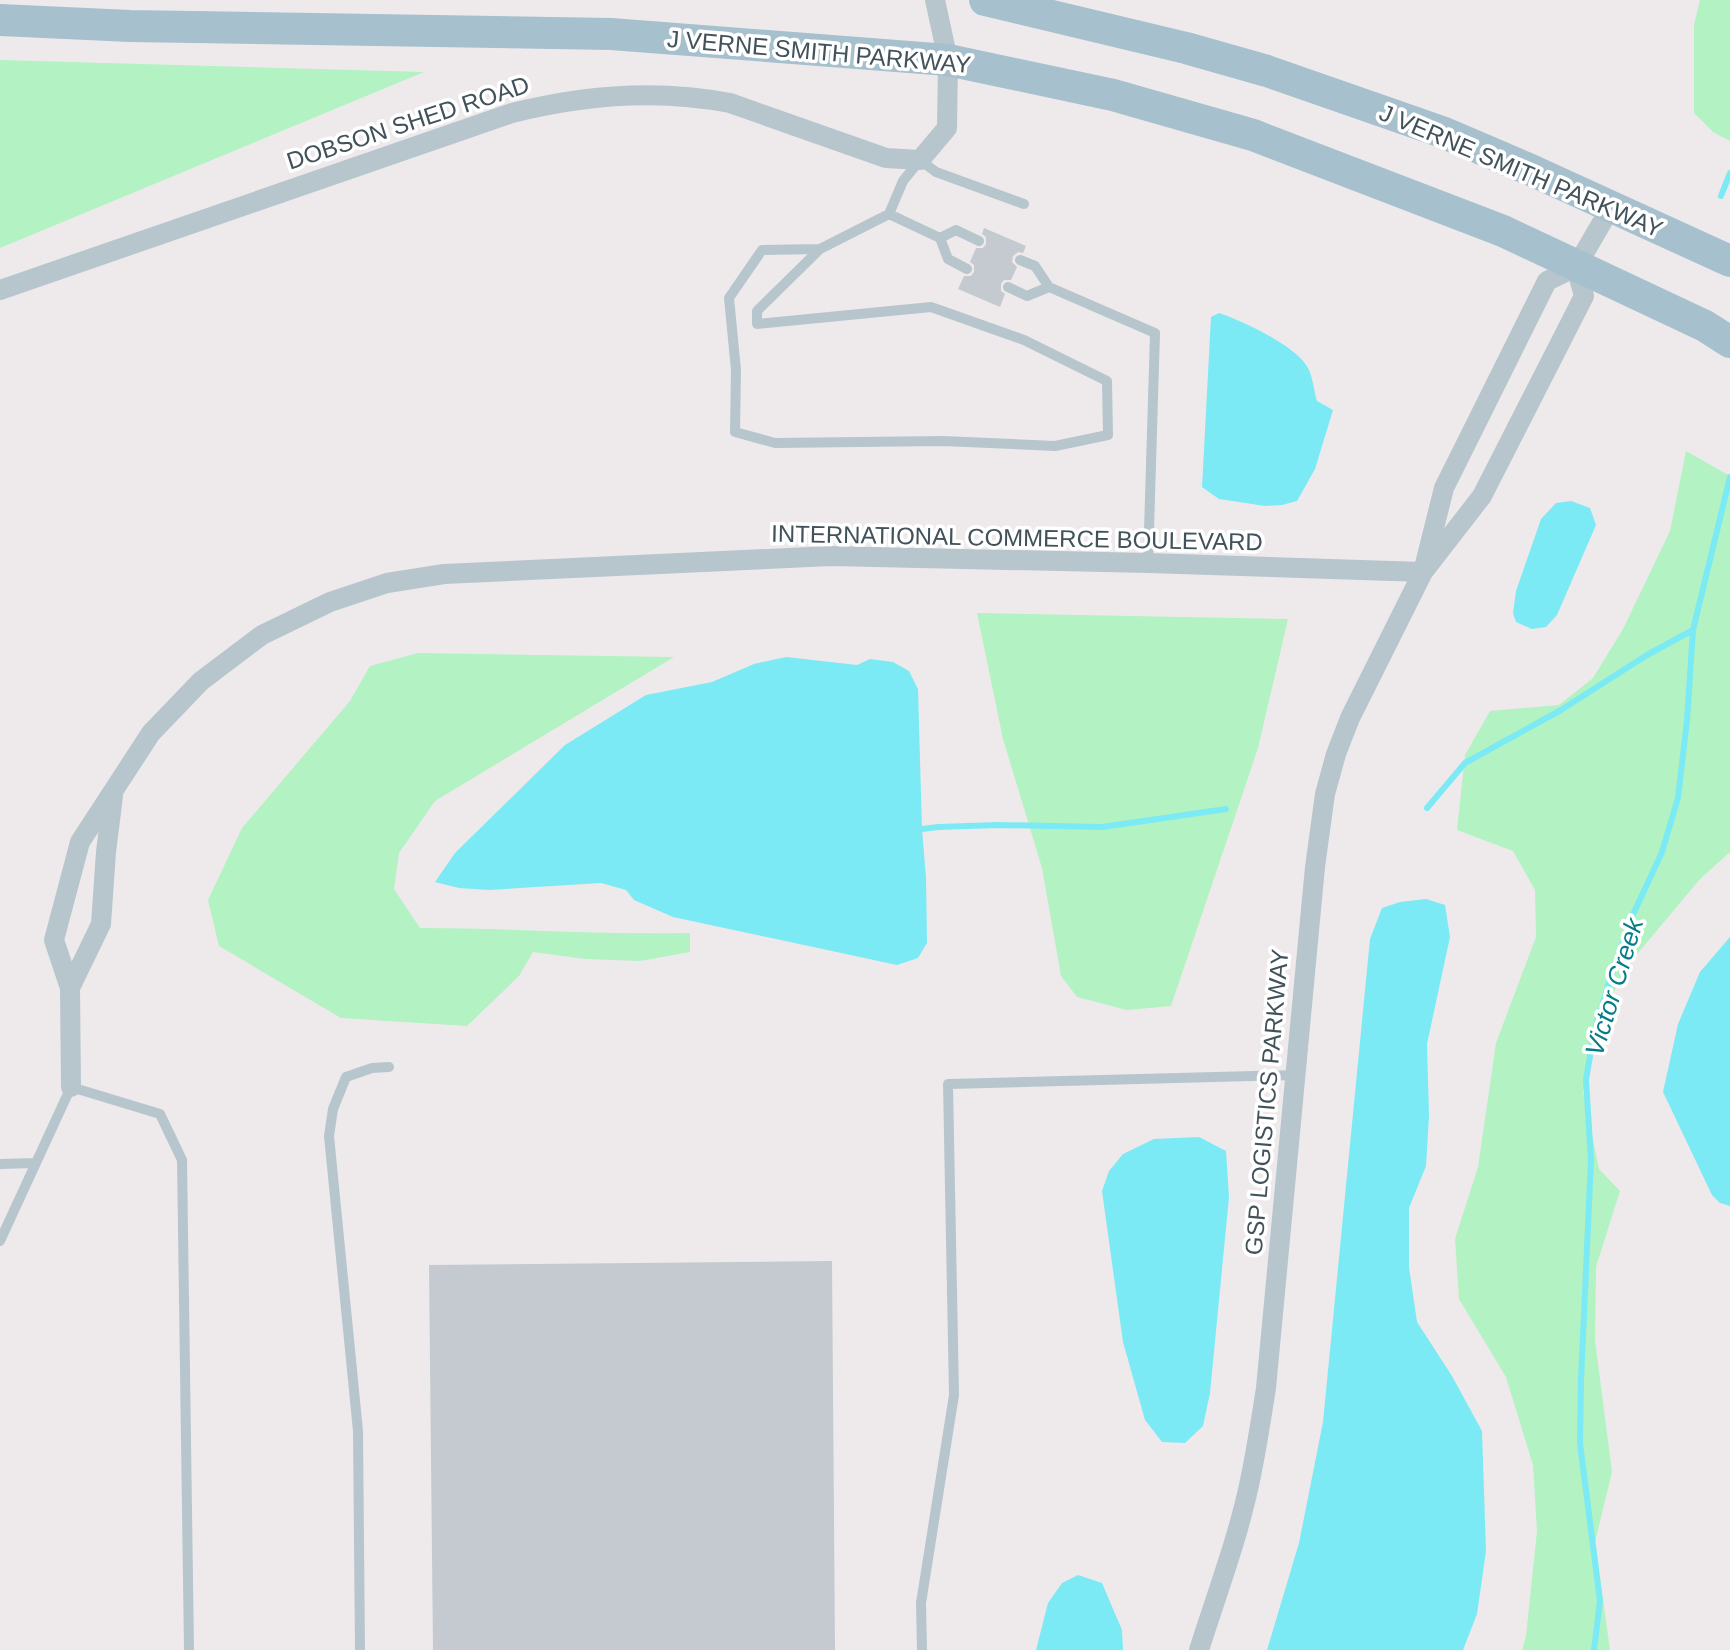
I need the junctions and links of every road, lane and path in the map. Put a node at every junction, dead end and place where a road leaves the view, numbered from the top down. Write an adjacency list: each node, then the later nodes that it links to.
1 (935, 0): 4 (street)
2 (985, 0): 7 (main road, J VERNE SMITH PARKWAY)
3 (0, 20): 4 (main road, J VERNE SMITH PARKWAY)
4 (948, 60): 5 (street); 14 (main road, J VERNE SMITH PARKWAY)
5 (920, 160): 6 (lane); 8 (lane); 18 (street, DOBSON SHED ROAD)
6 (1024, 204)
7 (1611, 207): 13 (main road, J VERNE SMITH PARKWAY); 14 (street, GSP LOGISTICS PARKWAY)
8 (889, 214): 9 (lane); 11 (lane)
9 (940, 238): 10 (lane); 15 (lane)
10 (979, 241)
11 (820, 249): 11 (lane)
12 (1020, 260): 17 (lane)
13 (1730, 261)
14 (1576, 267): 19 (main road, J VERNE SMITH PARKWAY); 21 (street, GSP LOGISTICS PARKWAY); 21 (street, GSP LOGISTICS PARKWAY)
15 (967, 269)
16 (1008, 287): 17 (lane)
17 (1049, 287): 20 (lane)
18 (0, 290)
19 (1730, 342)
20 (1148, 563): 21 (street, INTERNATIONAL COMMERCE BOULEVARD); 22 (street, INTERNATIONAL COMMERCE BOULEVARD)
21 (1423, 572): 25 (street, GSP LOGISTICS PARKWAY)
22 (114, 788): 23 (street, INTERNATIONAL COMMERCE BOULEVARD); 23 (street, INTERNATIONAL COMMERCE BOULEVARD)
23 (70, 988): 26 (street, INTERNATIONAL COMMERCE BOULEVARD)
24 (389, 1067): 31 (lane)
25 (1296, 1075): 32 (lane); 33 (street, GSP LOGISTICS PARKWAY)
26 (71, 1087): 27 (lane); 30 (lane)
27 (36, 1163): 28 (lane); 29 (lane)
28 (0, 1164)
29 (0, 1241)
30 (189, 1650)
31 (360, 1650)
32 (922, 1650)
33 (1199, 1650)

